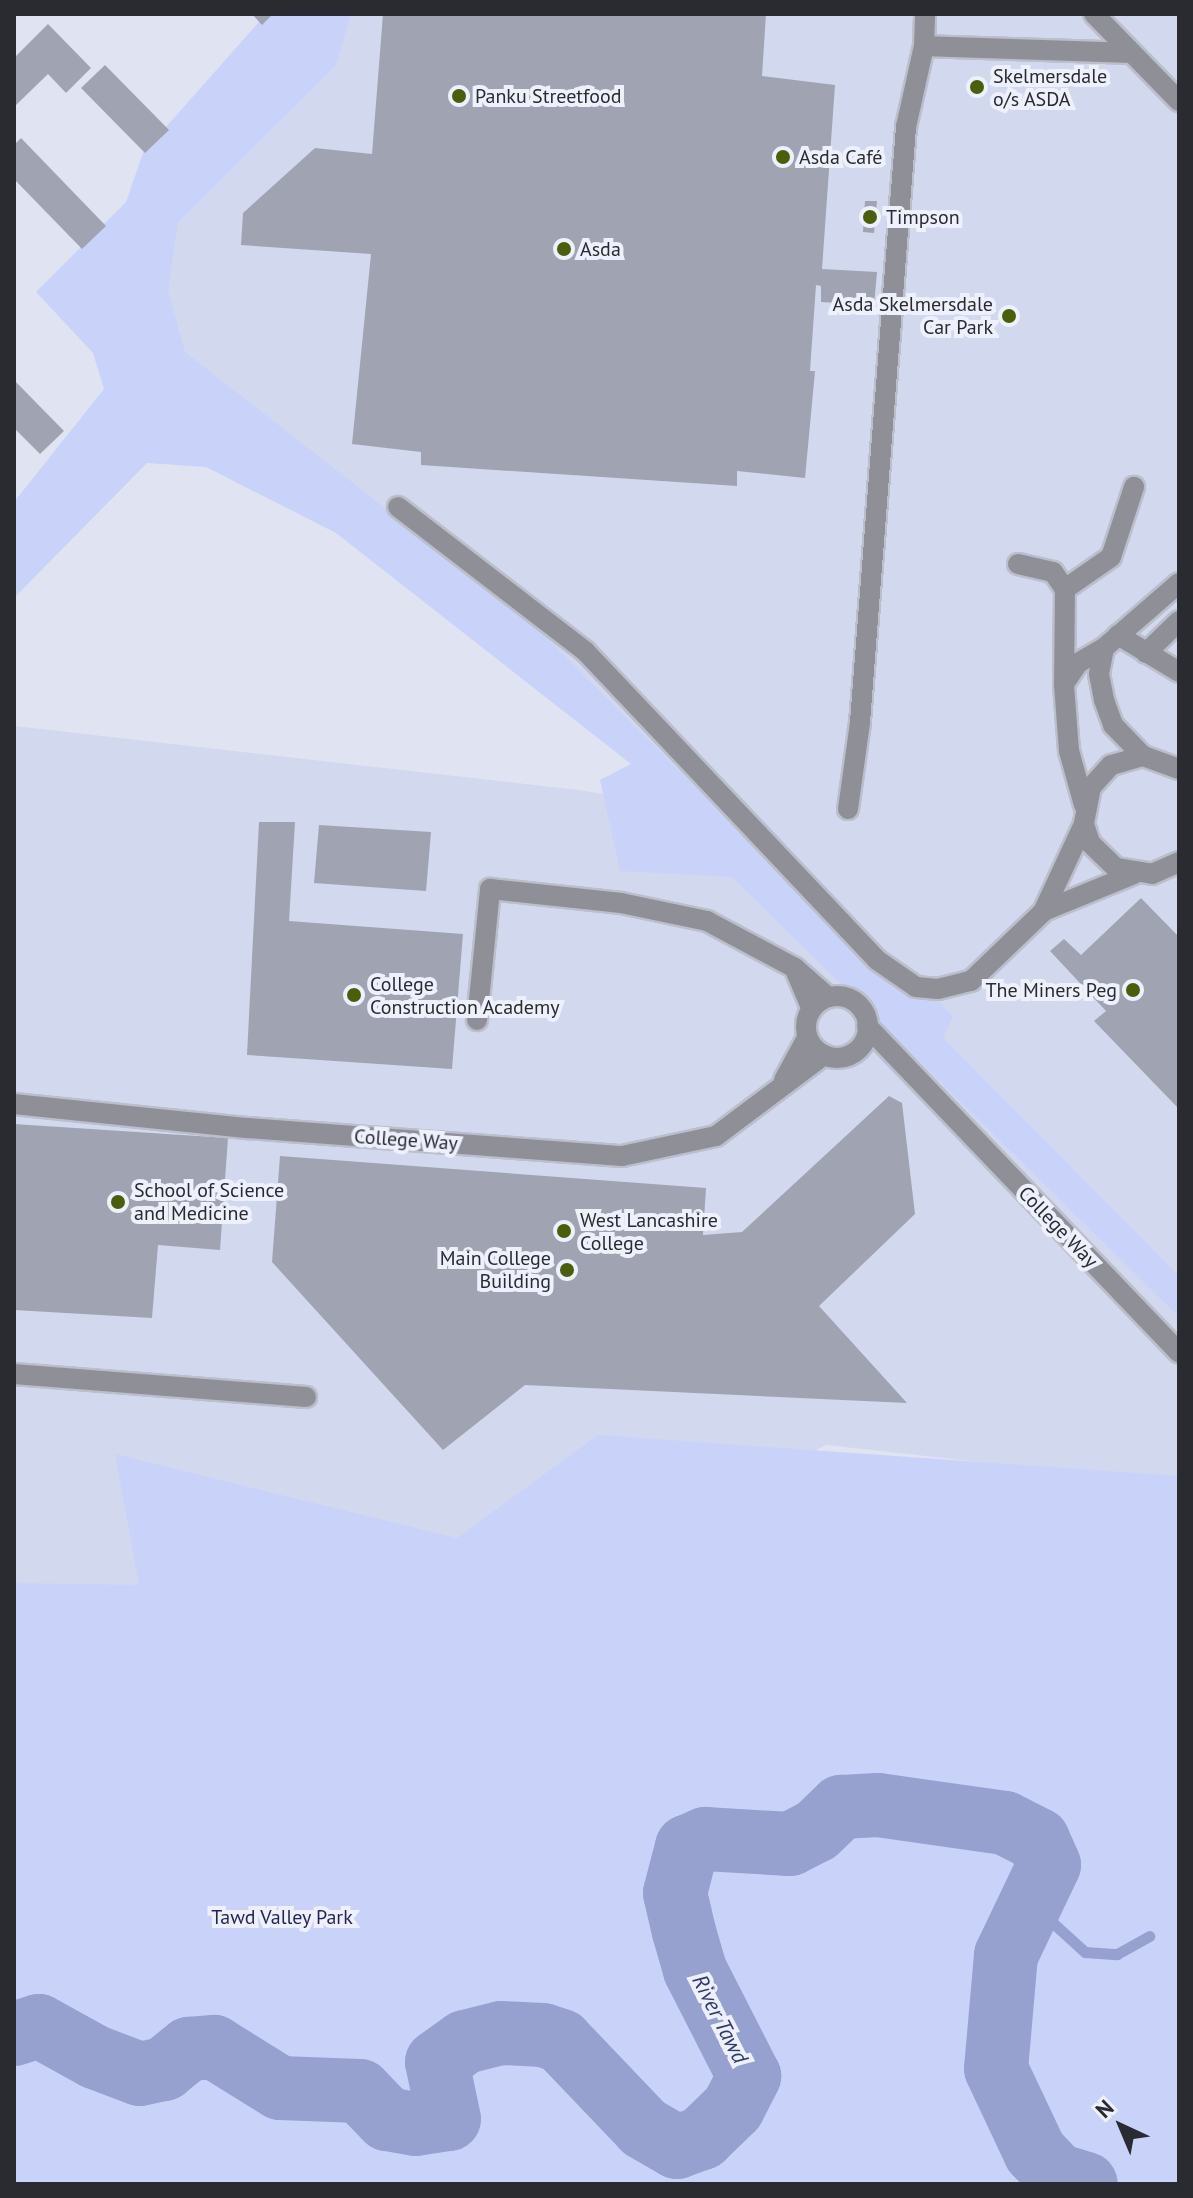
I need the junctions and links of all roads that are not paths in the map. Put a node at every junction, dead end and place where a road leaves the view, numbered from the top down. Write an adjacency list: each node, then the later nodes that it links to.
1 (925, 14): 3 (street)
2 (1094, 14): 4 (street)
3 (924, 46): 4 (street); 17 (street)
4 (1131, 53): 5 (street)
5 (1179, 101)
6 (1134, 487): 10 (street)
7 (398, 507): 22 (street)
8 (1018, 564): 10 (street)
9 (1179, 583): 12 (street)
10 (1065, 589): 15 (street)
11 (1179, 621): 13 (street)
12 (1111, 642): 13 (street); 15 (street); 16 (street)
13 (1146, 653): 14 (street)
14 (1179, 672)
15 (1064, 684): 18 (street)
16 (1166, 759): 18 (street)
17 (848, 809)
18 (1084, 815): 20 (street); 22 (street)
19 (1179, 862): 20 (street)
20 (1143, 874): 21 (street); 22 (street)
21 (1179, 884)
22 (1043, 912)
23 (819, 1002): 24 (street); 25 (street, College Way); 26 (street, College Way)
24 (477, 1020)
25 (867, 1026): 27 (street); 29 (street, College Way)
26 (807, 1038): 28 (street); 30 (street, College Way)
27 (860, 1048): 28 (street, College Way); 29 (street, College Way)
28 (824, 1055): 30 (street, College Way)
29 (904, 1067): 32 (street, College Way)
30 (780, 1087): 31 (street, College Way)
31 (14, 1104)
32 (1179, 1353)
33 (14, 1374): 34 (street)
34 (306, 1397)

